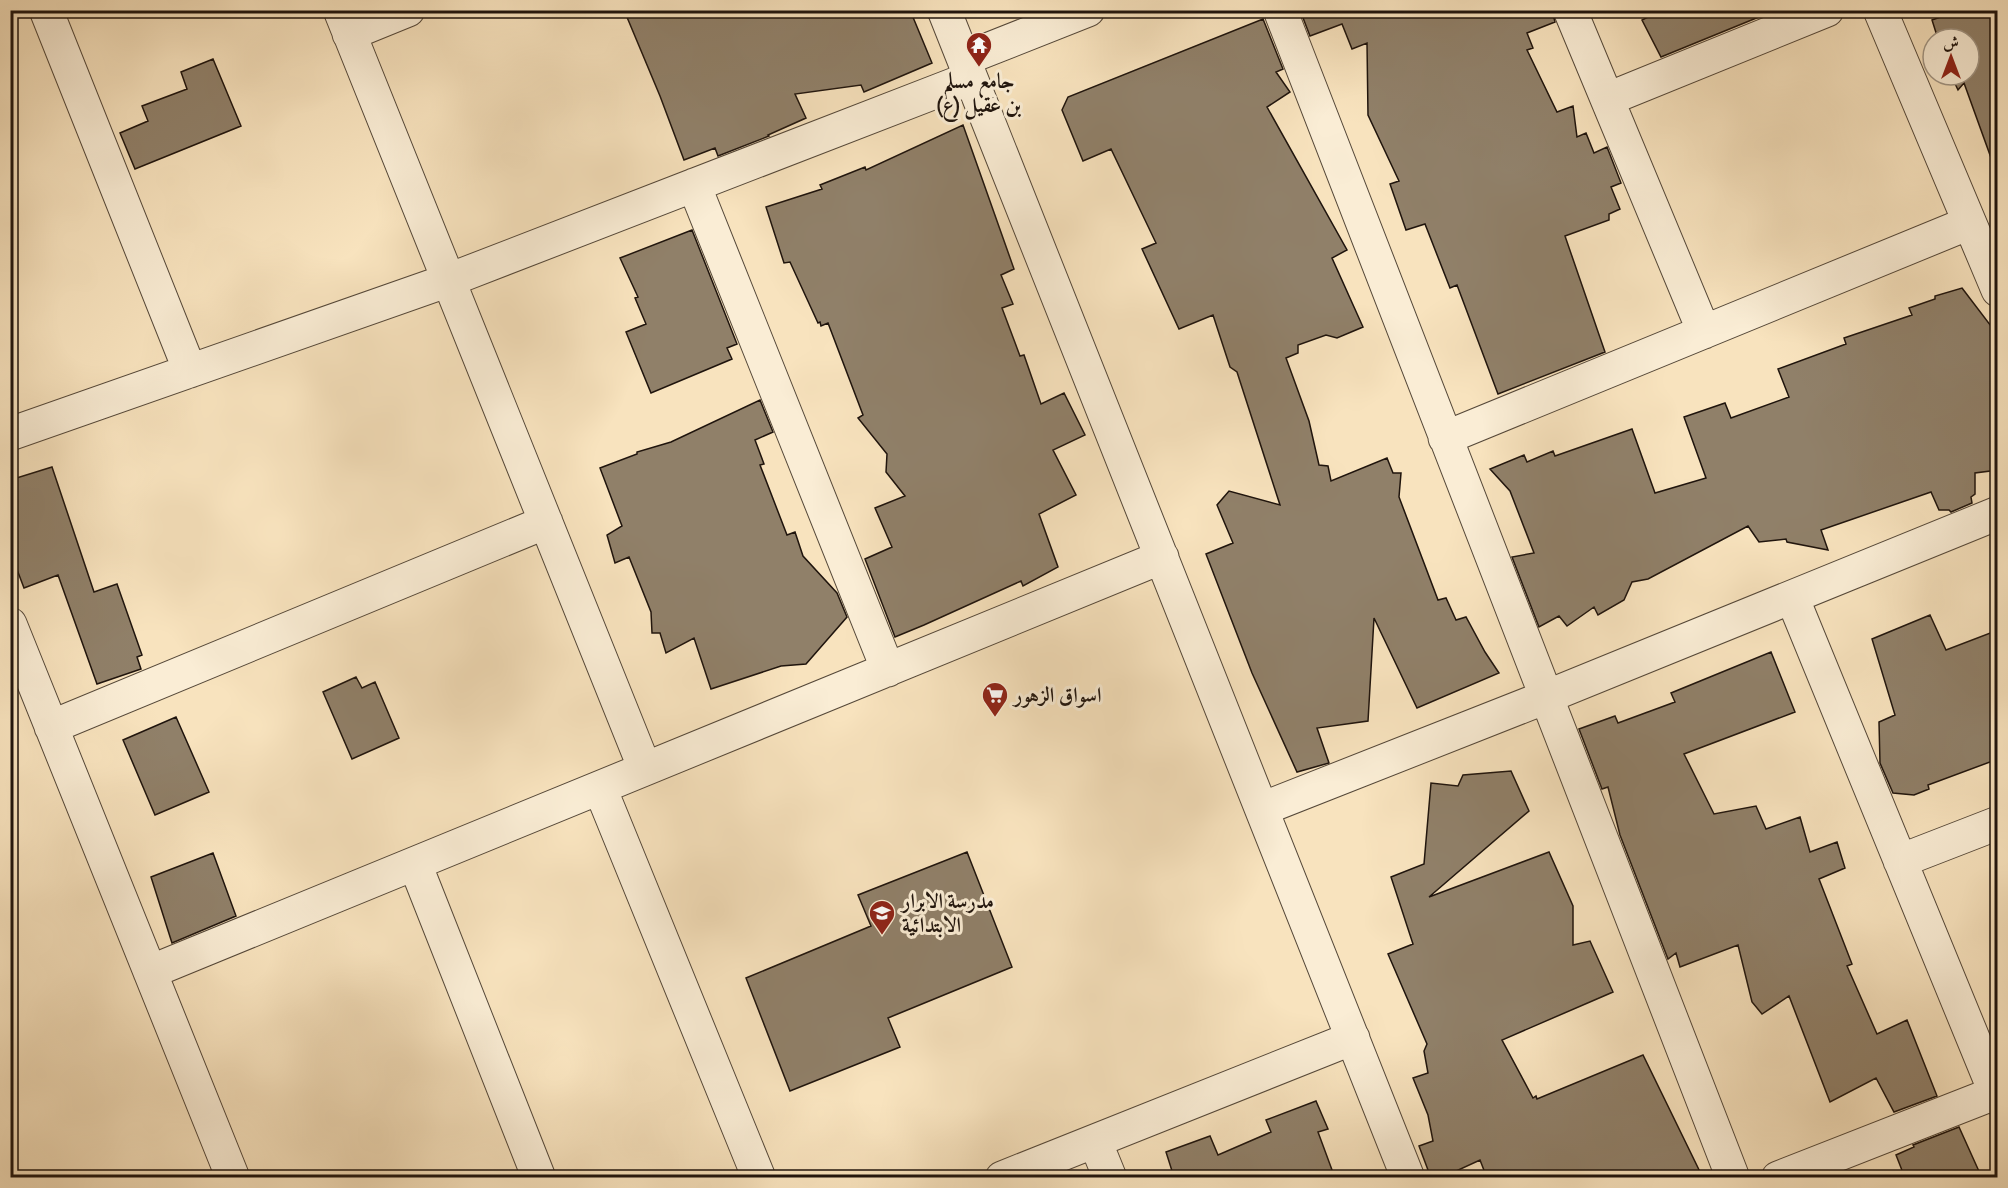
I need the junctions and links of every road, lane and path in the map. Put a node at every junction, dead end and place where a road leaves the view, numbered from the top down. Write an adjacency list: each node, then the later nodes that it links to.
1 (46, 10): 17 (street)
2 (408, 10): 9 (street)
3 (944, 10): 10 (street)
4 (1088, 10): 10 (street)
5 (1280, 10): 19 (street)
6 (1570, 10): 11 (street)
7 (1827, 10): 11 (street)
8 (1880, 10): 13 (street)
9 (344, 22): 14 (street)
10 (968, 68): 12 (street); 22 (street)
11 (1608, 99): 16 (street)
12 (694, 185): 14 (street); 25 (street)
13 (1969, 223): 15 (street); 16 (street)
14 (449, 280): 17 (street); 21 (street)
15 (1998, 290)
16 (1704, 332): 19 (street)
17 (190, 371): 18 (street)
18 (10, 434)
19 (1445, 438): 26 (street)
20 (1998, 513): 23 (street)
21 (546, 522): 27 (street); 28 (street)
22 (1162, 557): 25 (street); 30 (street)
23 (1792, 597): 26 (street); 32 (street)
24 (10, 624): 27 (street)
25 (888, 670): 28 (street)
26 (1546, 697): 30 (street); 44 (street)
27 (51, 727): 34 (street)
28 (645, 769): 29 (street)
29 (600, 788): 33 (street); 40 (street)
30 (1262, 809): 35 (street)
31 (1998, 823): 32 (street)
32 (1900, 861): 36 (street)
33 (415, 864): 34 (street); 39 (street)
34 (150, 972): 38 (street)
35 (1353, 1038): 37 (street); 43 (street)
36 (1996, 1096): 45 (street)
37 (1095, 1141): 41 (street); 42 (street)
38 (233, 1178)
39 (539, 1178)
40 (759, 1178)
41 (1002, 1178)
42 (1110, 1178)
43 (1408, 1178)
44 (1732, 1178)
45 (1778, 1178)

